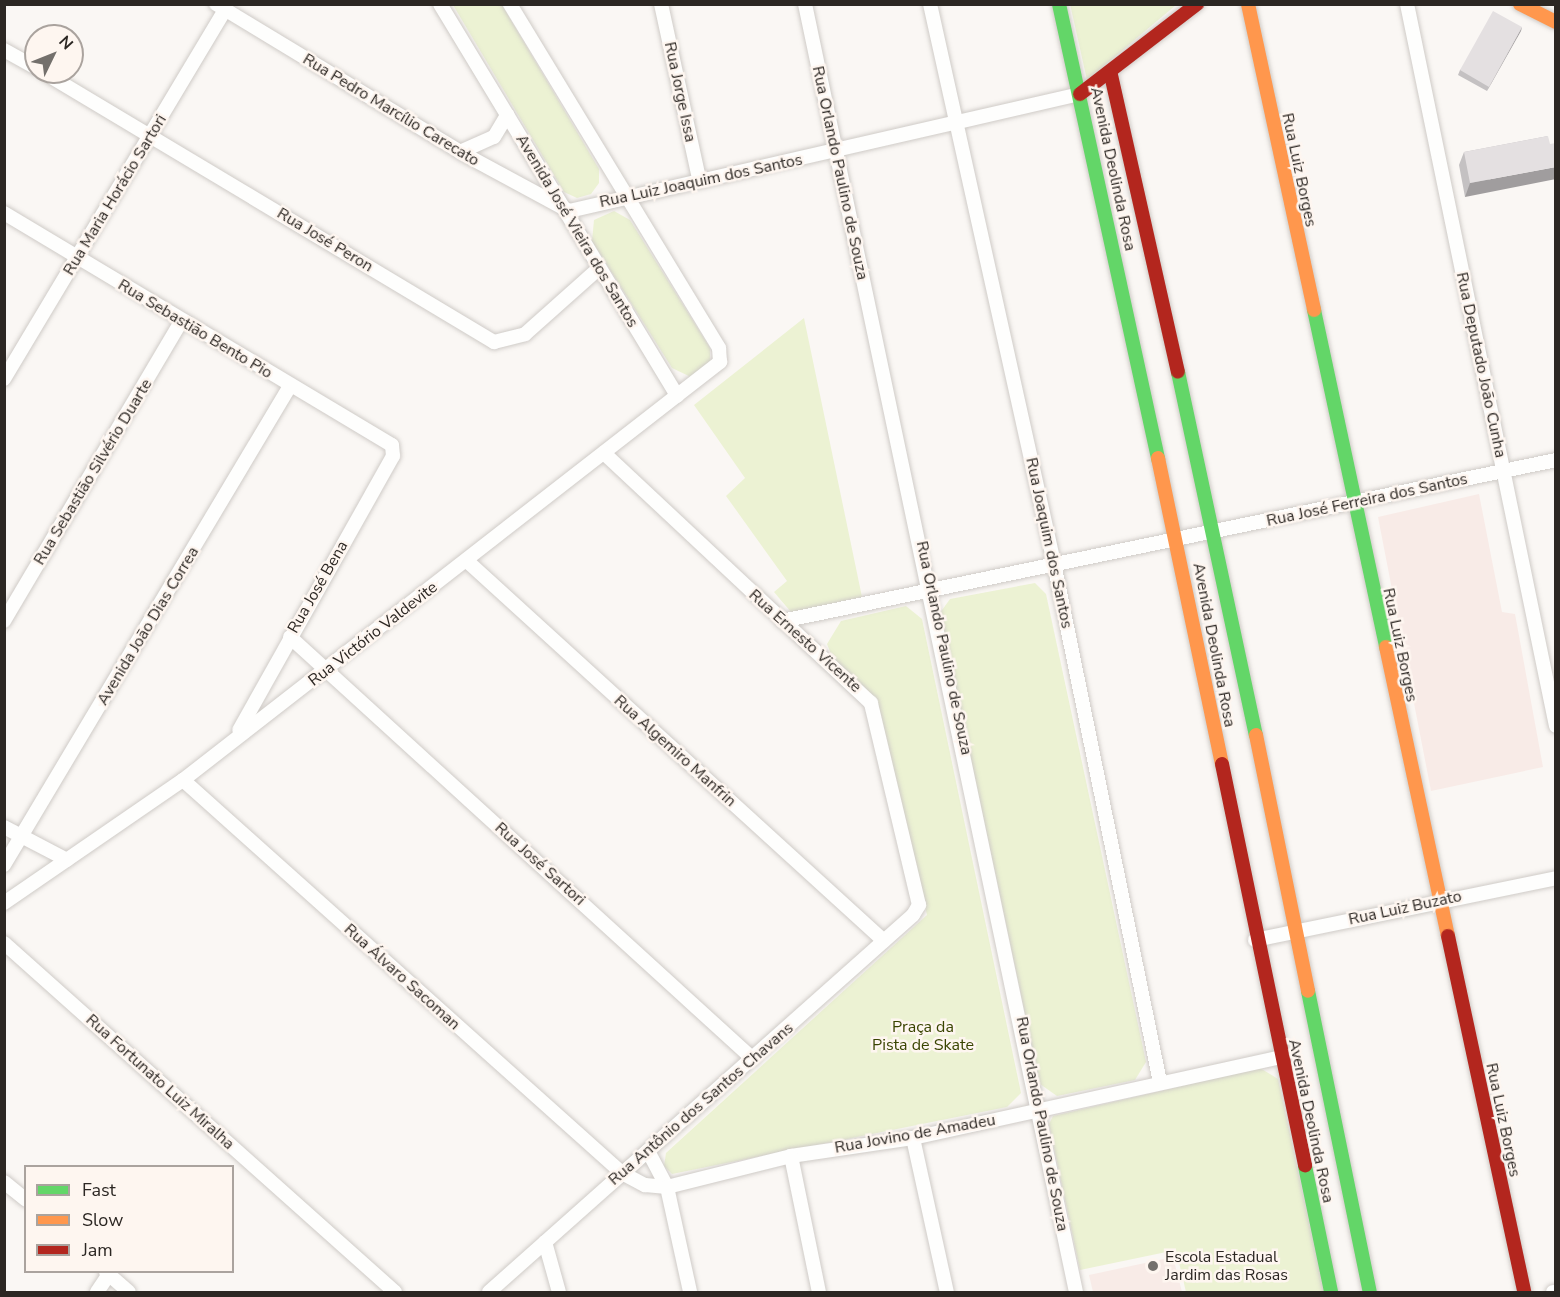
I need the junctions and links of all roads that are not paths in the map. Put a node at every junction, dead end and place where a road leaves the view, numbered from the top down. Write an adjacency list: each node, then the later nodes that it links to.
1 (440, 4): 18 (street, Avenida José Vieira dos Santos)
2 (510, 4): 24 (street)
3 (661, 4): 23 (street, Rua Jorge Issa)
4 (805, 4): 22 (street, Rua Orlando Paulino de Souza)
5 (930, 4): 19 (street, Rua Joaquim dos Santos)
6 (1059, 4): 17 (street, Avenida Deolinda Rosa)
7 (1197, 4): 15 (street)
8 (1248, 4): 38 (street, Rua Luiz Borges)
9 (1407, 4): 37 (street, Rua Deputado João Cunha)
10 (1520, 4): 12 (street)
11 (221, 7): 20 (street, Rua Maria Horácio Sartori); 21 (street, Rua Pedro Marcílio Carecato)
12 (1556, 22)
13 (4, 50): 14 (street)
14 (24, 61)
15 (1111, 75): 17 (street); 39 (street, Avenida Deolinda Rosa)
16 (64, 84): 20 (street, Rua José Peron)
17 (1080, 93): 19 (street, Rua Luiz Joaquim dos Santos); 40 (street, Avenida Deolinda Rosa)
18 (507, 115): 21 (street); 25 (street, Avenida José Vieira dos Santos)
19 (956, 125): 22 (street, Rua Luiz Joaquim dos Santos); 42 (street, Rua Joaquim dos Santos)
20 (151, 135): 27 (street, Rua Maria Horácio Sartori); 28 (street, Rua José Peron)
21 (460, 153): 25 (street, Rua Pedro Marcílio Carecato)
22 (834, 153): 23 (street, Rua Luiz Joaquim dos Santos); 43 (street, Rua Orlando Paulino de Souza)
23 (699, 179): 24 (street, Rua Luiz Joaquim dos Santos)
24 (623, 196): 25 (street, Rua Luiz Joaquim dos Santos); 33 (street, Rua Victório Valdevite)
25 (569, 211): 28 (street, Avenida José Vieira dos Santos)
26 (4, 213): 27 (street, Rua Sebastião Bento Pio)
27 (77, 257): 29 (street, Rua Sebastião Bento Pio); 30 (street, Rua Maria Horácio Sartori)
28 (598, 269): 33 (street, Avenida José Vieira dos Santos)
29 (181, 322): 32 (street, Rua Sebastião Bento Pio); 44 (street, Rua Sebastião Silvério Duarte)
30 (10, 358): 31 (street, Rua Maria Horácio Sartori)
31 (4, 379)
32 (290, 386): 34 (street, Rua Sebastião Bento Pio); 52 (street, Avenida João Dias Correa)
33 (677, 396): 35 (street, Rua Victório Valdevite)
34 (389, 440): 46 (street, Rua José Bena)
35 (604, 453): 41 (street, Rua Victório Valdevite); 45 (street, Rua Ernesto Vicente)
36 (1556, 460): 37 (street, Rua José Ferreira dos Santos)
37 (1502, 471): 38 (street, Rua José Ferreira dos Santos); 48 (street, Rua Deputado João Cunha)
38 (1353, 504): 39 (street, Rua José Ferreira dos Santos); 56 (street, Rua Luiz Borges)
39 (1214, 532): 40 (street, Rua José Ferreira dos Santos); 59 (street, Avenida Deolinda Rosa)
40 (1176, 538): 42 (street, Rua José Ferreira dos Santos); 60 (street, Avenida Deolinda Rosa)
41 (466, 561): 47 (street, Rua Victório Valdevite); 61 (street, Rua Algemiro Manfrin)
42 (1054, 563): 43 (street, Rua José Ferreira dos Santos); 65 (street, Rua Joaquim dos Santos)
43 (933, 591): 45 (street, Rua José Ferreira dos Santos); 66 (street, Rua Orlando Paulino de Souza)
44 (4, 621)
45 (782, 621): 58 (street, Rua Ernesto Vicente)
46 (290, 637): 47 (street, Rua José Sartori); 49 (street, Rua José Bena)
47 (328, 670): 49 (street, Rua Victório Valdevite); 64 (street, Rua José Sartori)
48 (1556, 726)
49 (237, 735): 50 (street, Rua Victório Valdevite)
50 (183, 780): 53 (street, Rua Victório Valdevite); 70 (street, Rua Álvaro Sacoman)
51 (4, 827): 52 (street)
52 (22, 837): 53 (street); 54 (street, Avenida João Dias Correa)
53 (67, 860): 57 (street, Rua Victório Valdevite)
54 (4, 865)
55 (1556, 878): 56 (street, Rua Luiz Buzato)
56 (1439, 901): 59 (street, Rua Luiz Buzato); 88 (street, Rua Luiz Borges)
57 (4, 903)
58 (913, 915): 61 (street, Rua Antônio dos Santos Chavans)
59 (1293, 932): 60 (street, Rua Luiz Buzato); 87 (street, Avenida Deolinda Rosa)
60 (1255, 940): 63 (street, Avenida Deolinda Rosa)
61 (884, 941): 64 (street, Rua Antônio dos Santos Chavans)
62 (4, 943): 79 (street, Rua Fortunato Luiz Miralha)
63 (1280, 1057): 65 (street, Rua Jovino de Amadeu); 86 (street, Avenida Deolinda Rosa)
64 (753, 1059): 68 (street, Rua Antônio dos Santos Chavans)
65 (1160, 1082): 66 (street, Rua Jovino de Amadeu)
66 (1039, 1108): 67 (street, Rua Jovino de Amadeu); 85 (street, Rua Orlando Paulino de Souza)
67 (913, 1138): 69 (street, Rua Jovino de Amadeu); 84 (street)
68 (648, 1151): 70 (street, Rua Antônio dos Santos Chavans); 72 (street)
69 (791, 1156): 72 (street, Rua Jovino de Amadeu); 83 (street)
70 (622, 1173): 72 (street); 75 (street, Rua Antônio dos Santos Chavans)
71 (8, 1185): 73 (street); 74 (street)
72 (667, 1187): 82 (street)
73 (24, 1198)
74 (4, 1201)
75 (545, 1242): 80 (street, Rua Antônio dos Santos Chavans); 81 (street)
76 (107, 1273): 77 (street); 78 (street)
77 (98, 1293)
78 (129, 1293)
79 (395, 1293)
80 (489, 1293)
81 (559, 1293)
82 (690, 1293)
83 (819, 1293)
84 (947, 1293)
85 (1076, 1293)
86 (1331, 1293)
87 (1370, 1293)
88 (1524, 1293)

